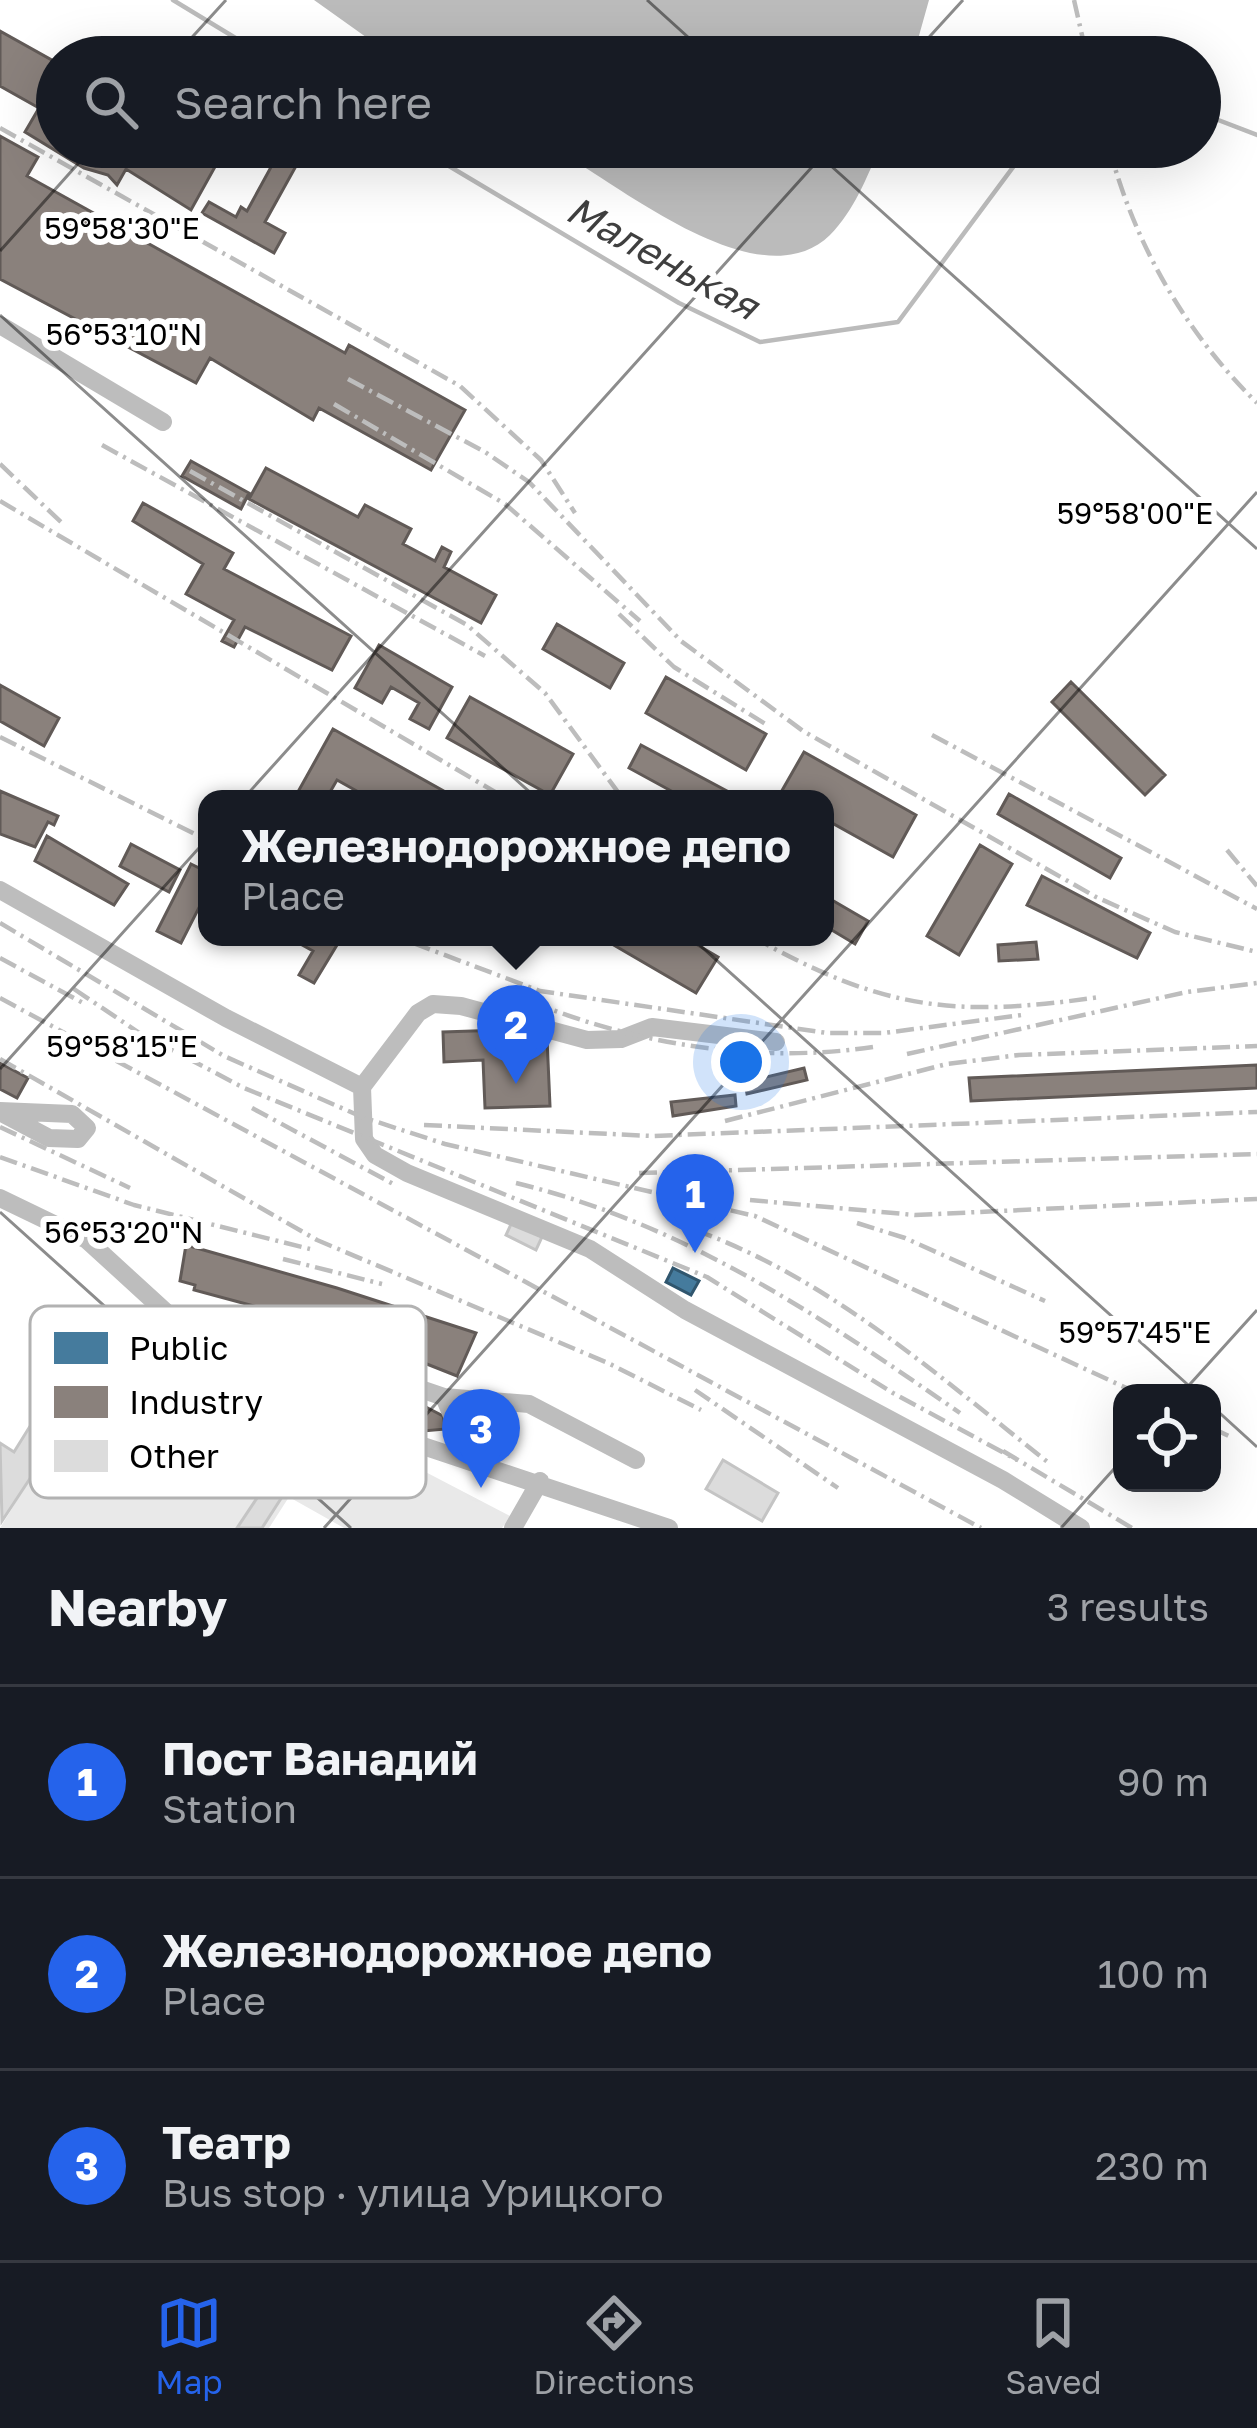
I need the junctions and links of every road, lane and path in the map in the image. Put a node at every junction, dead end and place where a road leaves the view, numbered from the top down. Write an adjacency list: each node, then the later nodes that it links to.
1 (0, 325): 2 (street)
2 (163, 422)
3 (0, 890): 5 (street)
4 (776, 1042): 5 (street)
5 (362, 1087): 16 (street)
6 (0, 1198): 7 (street)
7 (159, 1306)
8 (426, 1390): 9 (street)
9 (444, 1396): 11 (street); 12 (street)
10 (426, 1447): 12 (street)
11 (636, 1460)
12 (472, 1462): 13 (street)
13 (540, 1481): 14 (street); 15 (street)
14 (513, 1528)
15 (669, 1528)
16 (1082, 1528)

